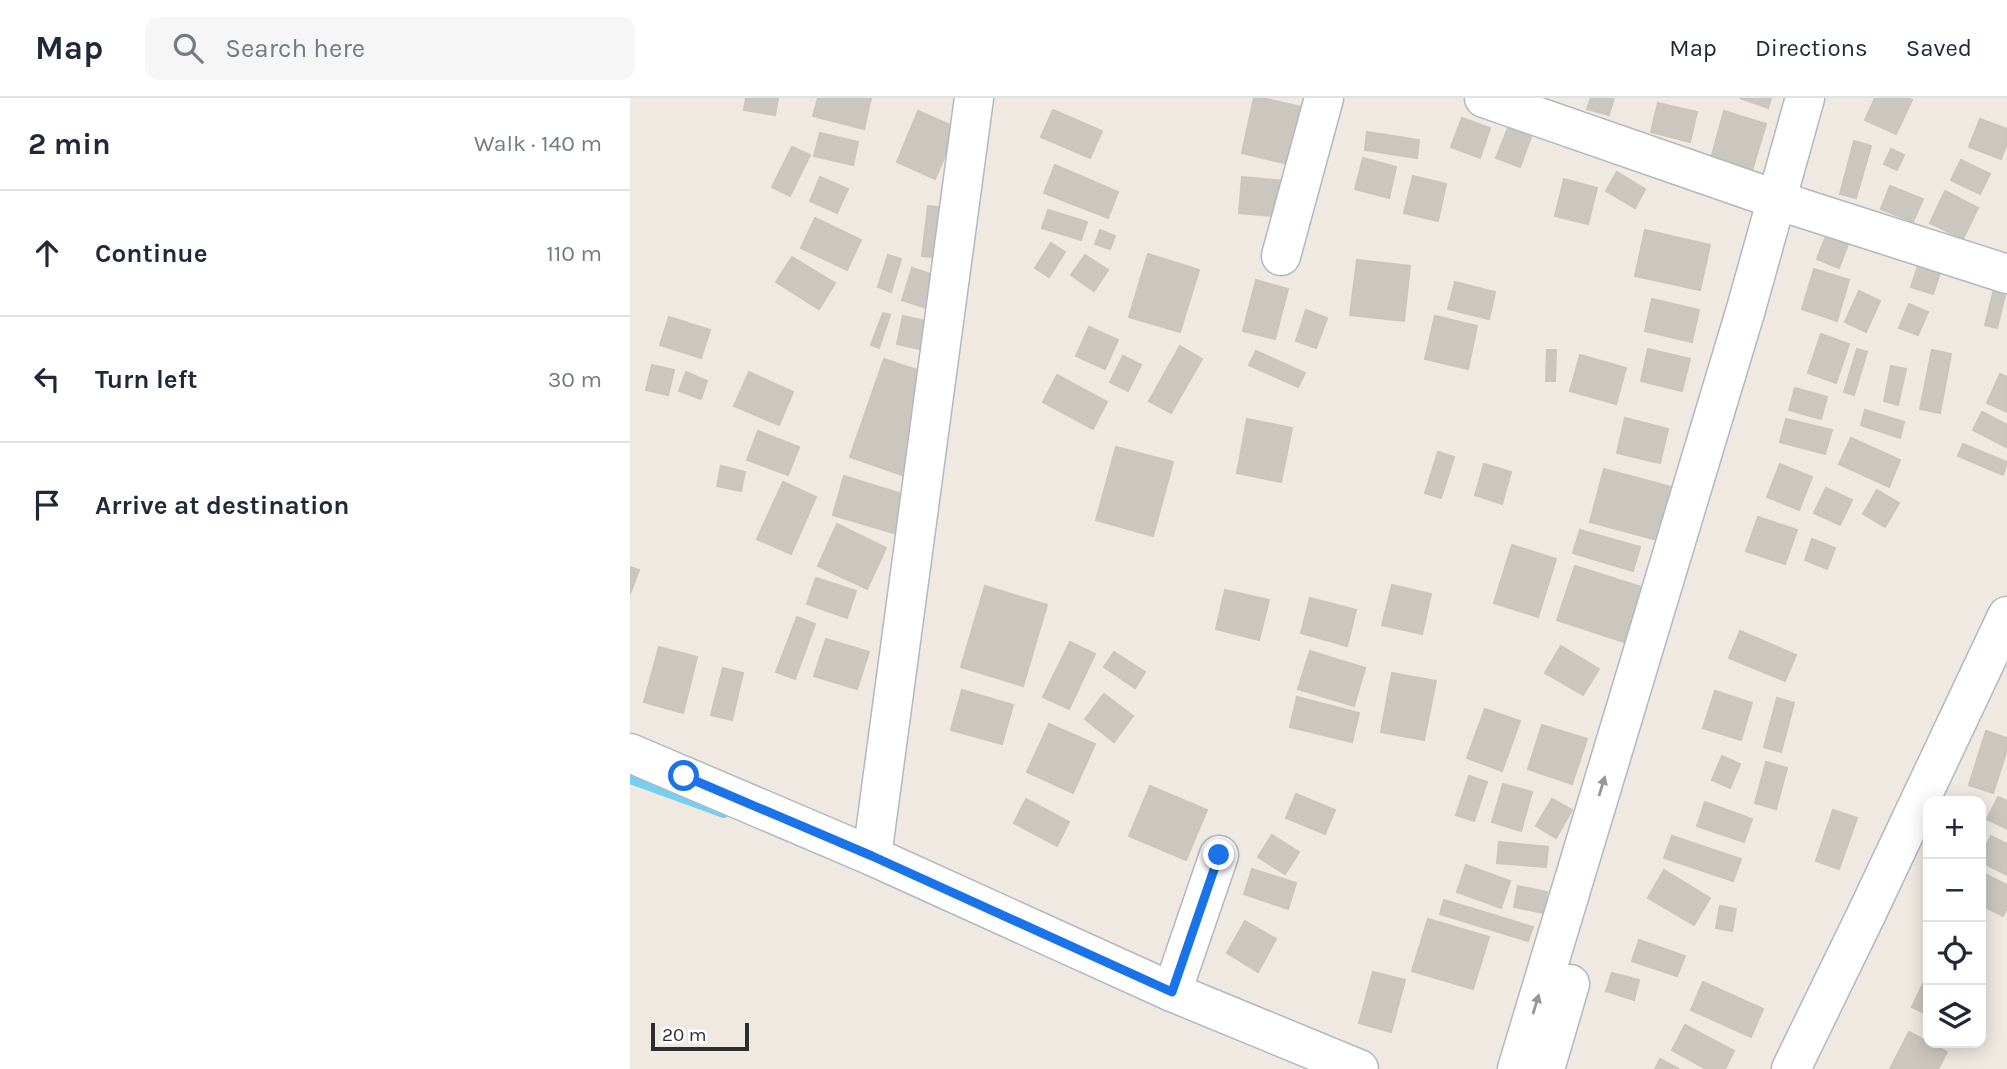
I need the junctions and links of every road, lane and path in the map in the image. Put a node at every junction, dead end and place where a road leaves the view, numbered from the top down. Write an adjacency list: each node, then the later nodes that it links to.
1 (974, 98): 12 (street)
2 (1324, 98): 7 (street)
3 (1484, 98): 6 (street)
4 (1805, 98): 6 (street)
5 (1827, 98): 6 (street)
6 (1788, 203): 8 (street); 15 (street, one-way to 6); 16 (street)
7 (1281, 256)
8 (2007, 274)
9 (2007, 616): 17 (street)
10 (630, 753): 12 (street)
11 (1219, 855): 13 (street)
12 (872, 856): 13 (street)
13 (1172, 992): 14 (street)
14 (1359, 1069)
15 (1517, 1069)
16 (1545, 1069)
17 (1791, 1069)

